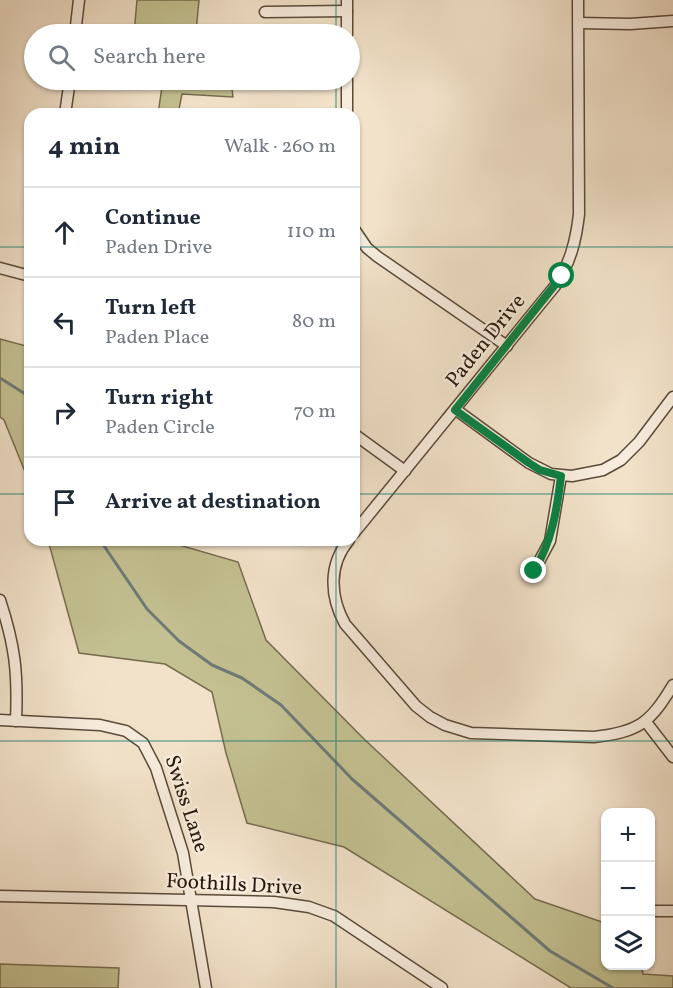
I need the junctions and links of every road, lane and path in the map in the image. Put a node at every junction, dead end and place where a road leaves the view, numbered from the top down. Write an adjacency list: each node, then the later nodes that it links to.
1 (79, 0): 7 (street)
2 (578, 0): 6 (street, Paden Drive)
3 (347, 6): 4 (street); 8 (street)
4 (265, 12)
5 (673, 21): 6 (street)
6 (579, 23): 16 (street, Paden Drive)
7 (76, 24)
8 (347, 24)
9 (69, 90): 11 (street)
10 (347, 90): 12 (street)
11 (66, 108)
12 (347, 108)
13 (360, 238): 16 (street)
14 (0, 267): 15 (street)
15 (24, 274)
16 (507, 346): 18 (street, Paden Drive)
17 (672, 401): 21 (street)
18 (455, 410): 20 (street, Paden Drive); 21 (street)
19 (360, 438): 20 (street)
20 (405, 471): 22 (street, Paden Drive)
21 (561, 476): 24 (street)
22 (360, 526)
23 (345, 546): 29 (street)
24 (534, 571)
25 (0, 600): 28 (street)
26 (673, 685): 29 (street)
27 (0, 720): 28 (street, Swiss Lane)
28 (16, 721): 32 (street, Swiss Lane)
29 (646, 722): 30 (street)
30 (673, 757)
31 (0, 896): 32 (street, Foothills Drive)
32 (193, 902): 35 (street, Swiss Lane); 36 (street, Foothills Drive)
33 (655, 910): 34 (street)
34 (673, 911)
35 (207, 988)
36 (442, 988)

